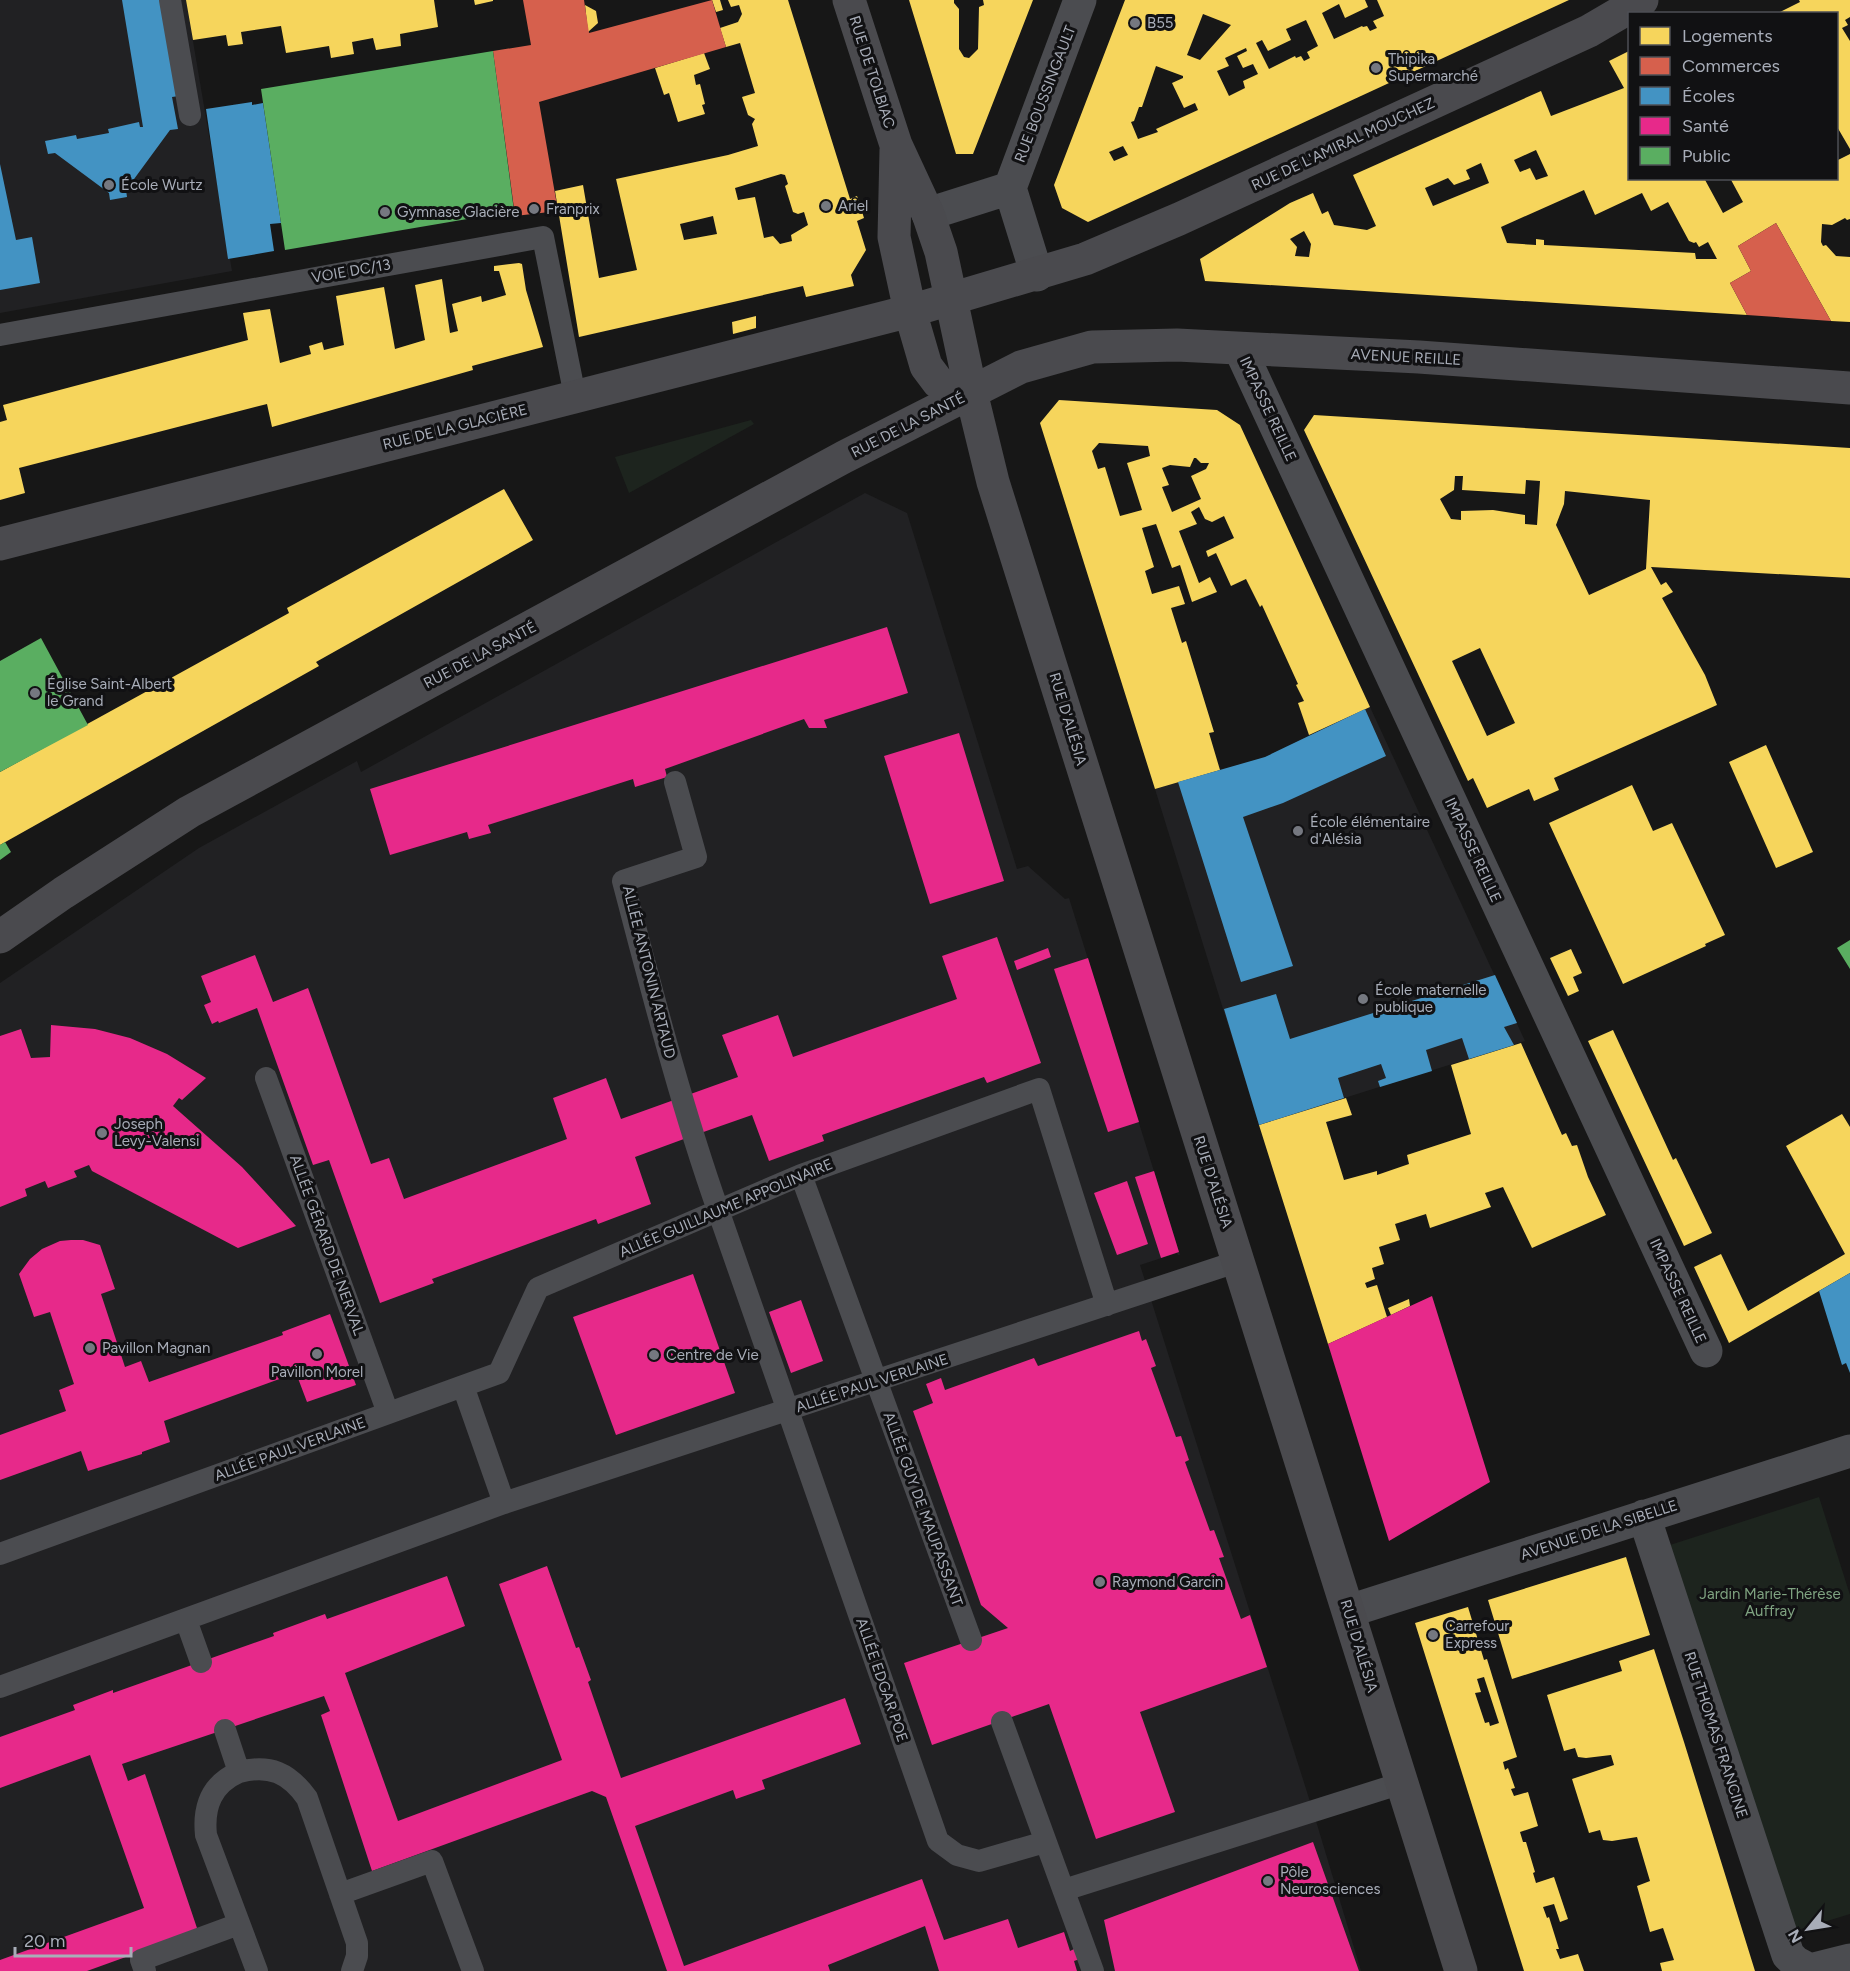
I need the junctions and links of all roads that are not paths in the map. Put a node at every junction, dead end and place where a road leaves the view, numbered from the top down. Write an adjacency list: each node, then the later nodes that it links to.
1 (170, 0): 5 (lane)
2 (849, 0): 6 (street, RUE DE TOLBIAC)
3 (1080, 0): 7 (street, RUE BOUSSINGAULT)
4 (1625, 5): 9 (street, RUE DE L'AMIRAL MOUCHEZ)
5 (190, 115)
6 (896, 145): 8 (street, RUE D'ALÉSIA); 11 (street)
7 (1010, 188): 8 (street); 9 (street)
8 (928, 214): 10 (street, RUE D'ALÉSIA)
9 (1037, 275): 10 (street, RUE DE L'AMIRAL MOUCHEZ)
10 (950, 299): 11 (street, RUE DE LA GLACIÈRE); 15 (street, RUE D'ALÉSIA)
11 (910, 311): 15 (street); 16 (street, RUE DE LA GLACIÈRE)
12 (0, 335): 16 (lane, VOIE DC/13)
13 (1240, 349): 14 (street, AVENUE REILLE); 15 (street, AVENUE REILLE); 25 (street, IMPASSE REILLE)
14 (1850, 388)
15 (971, 392): 19 (street, RUE DE LA SANTÉ); 23 (street, RUE D'ALÉSIA)
16 (575, 396): 17 (street, RUE DE LA GLACIÈRE)
17 (0, 544)
18 (675, 782): 22 (lane, ALLÉE ANTONIN ARTAUD)
19 (0, 937)
20 (266, 1077): 29 (lane, ALLÉE GÉRARD DE NERVAL)
21 (801, 1175): 22 (lane, ALLÉE GUILLAUME APPOLINAIRE); 24 (lane, ALLÉE GUILLAUME APPOLINAIRE); 26 (lane, ALLÉE GUY DE MAUPASSANT)
22 (718, 1210): 27 (lane, ALLÉE GUILLAUME APPOLINAIRE); 28 (lane, ALLÉE EDGAR POE)
23 (1239, 1261): 24 (lane, ALLÉE PAUL VERLAINE); 34 (street, RUE D'ALÉSIA)
24 (1107, 1305): 26 (lane, ALLÉE PAUL VERLAINE)
25 (1706, 1351)
26 (876, 1382): 28 (lane, ALLÉE PAUL VERLAINE); 36 (lane, ALLÉE GUY DE MAUPASSANT)
27 (463, 1386): 29 (lane, ALLÉE PAUL VERLAINE); 31 (lane)
28 (788, 1411): 31 (lane, ALLÉE PAUL VERLAINE); 43 (lane, ALLÉE EDGAR POE)
29 (388, 1413): 33 (lane, ALLÉE PAUL VERLAINE)
30 (1848, 1457): 32 (street, AVENUE DE LA SIBELLE)
31 (504, 1503): 35 (lane, ALLÉE PAUL VERLAINE)
32 (1644, 1516): 34 (street, AVENUE DE LA SIBELLE); 47 (street, RUE THOMAS FRANCINE)
33 (0, 1554)
34 (1348, 1611): 42 (street, RUE D'ALÉSIA)
35 (186, 1620): 37 (lane); 38 (lane, ALLÉE PAUL VERLAINE)
36 (971, 1640)
37 (201, 1662)
38 (0, 1687)
39 (1002, 1722): 43 (lane)
40 (225, 1730): 41 (lane)
41 (239, 1772): 45 (lane); 46 (lane)
42 (1402, 1783): 44 (lane); 53 (street, RUE D'ALÉSIA)
43 (1045, 1842): 44 (lane)
44 (1064, 1890): 52 (lane)
45 (340, 1894): 50 (lane); 51 (lane)
46 (239, 1924): 48 (lane); 49 (lane)
47 (1850, 1960)
48 (145, 1971)
49 (256, 1971)
50 (352, 1971)
51 (472, 1971)
52 (1093, 1971)
53 (1461, 1971)

